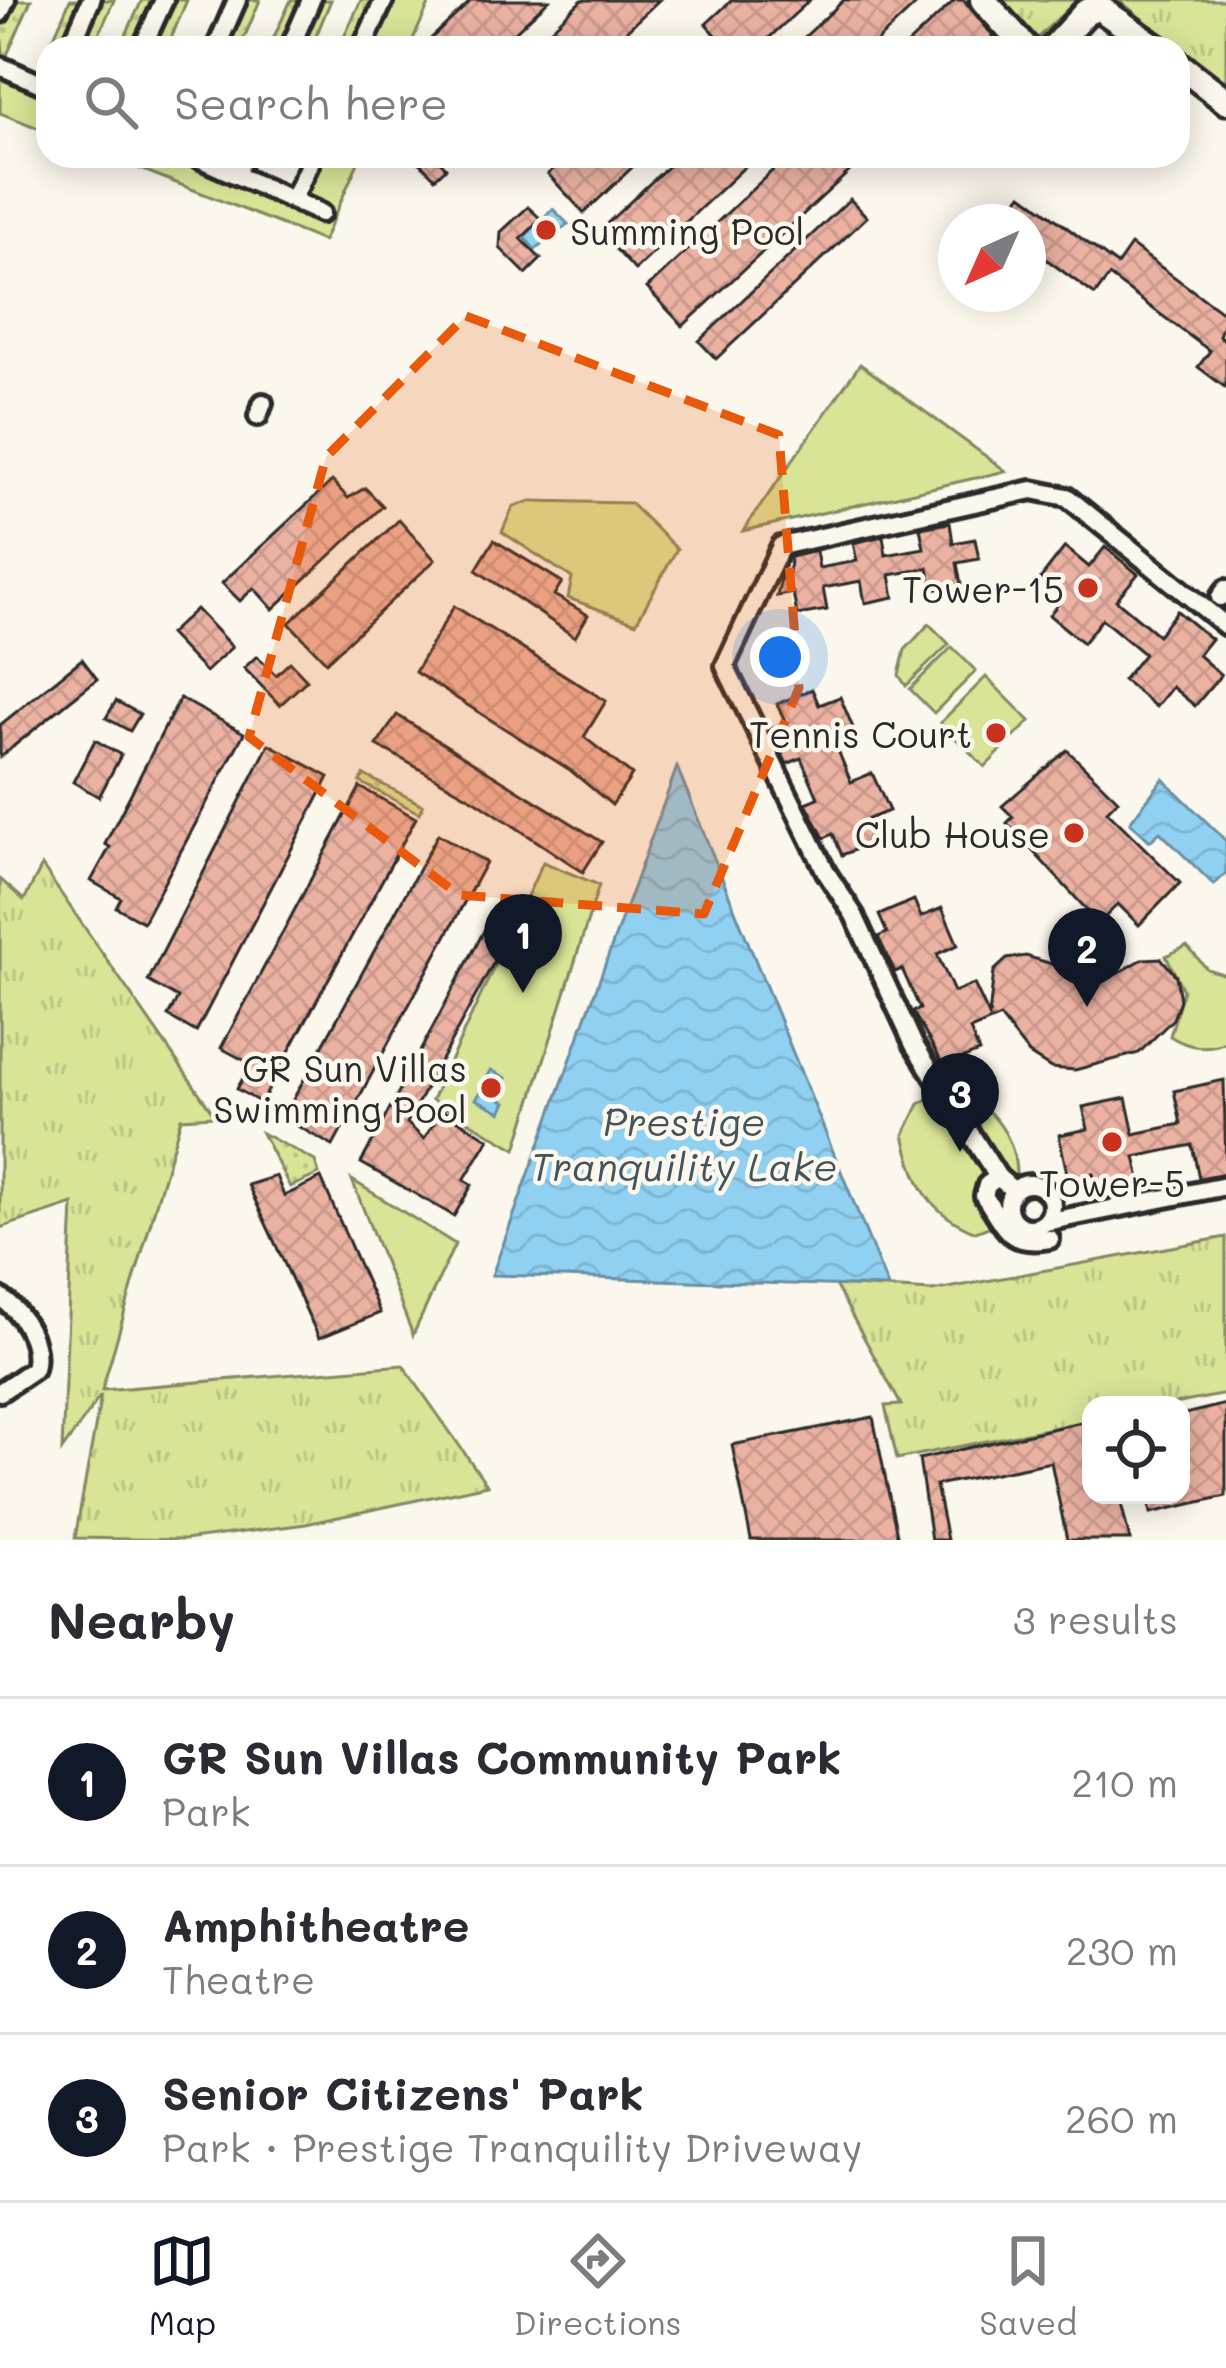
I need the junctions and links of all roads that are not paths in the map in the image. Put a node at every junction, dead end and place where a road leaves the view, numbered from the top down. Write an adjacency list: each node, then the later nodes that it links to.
1 (6, 0): 8 (street)
2 (92, 0): 9 (street)
3 (164, 0): 10 (street)
4 (237, 0): 11 (street)
5 (311, 0): 12 (street)
6 (384, 0): 13 (street)
7 (983, 0): 14 (main road)
8 (0, 13)
9 (76, 36)
10 (148, 36)
11 (221, 36)
12 (295, 36)
13 (368, 36)
14 (1016, 36)
15 (1064, 36): 16 (main road)
16 (1140, 36)
17 (0, 66): 19 (street)
18 (1190, 73): 20 (main road)
19 (36, 82)
20 (1226, 101)
21 (221, 168): 24 (street)
22 (239, 168): 24 (street)
23 (308, 168): 25 (street)
24 (236, 175): 25 (street)
25 (293, 200): 26 (street)
26 (321, 213)
27 (1226, 626): 28 (street)
28 (998, 1177): 30 (street); 31 (street)
29 (1226, 1186): 31 (street)
30 (1013, 1190): 31 (street); 31 (street)
31 (1048, 1231)
32 (0, 1298): 33 (street)
33 (0, 1392)

